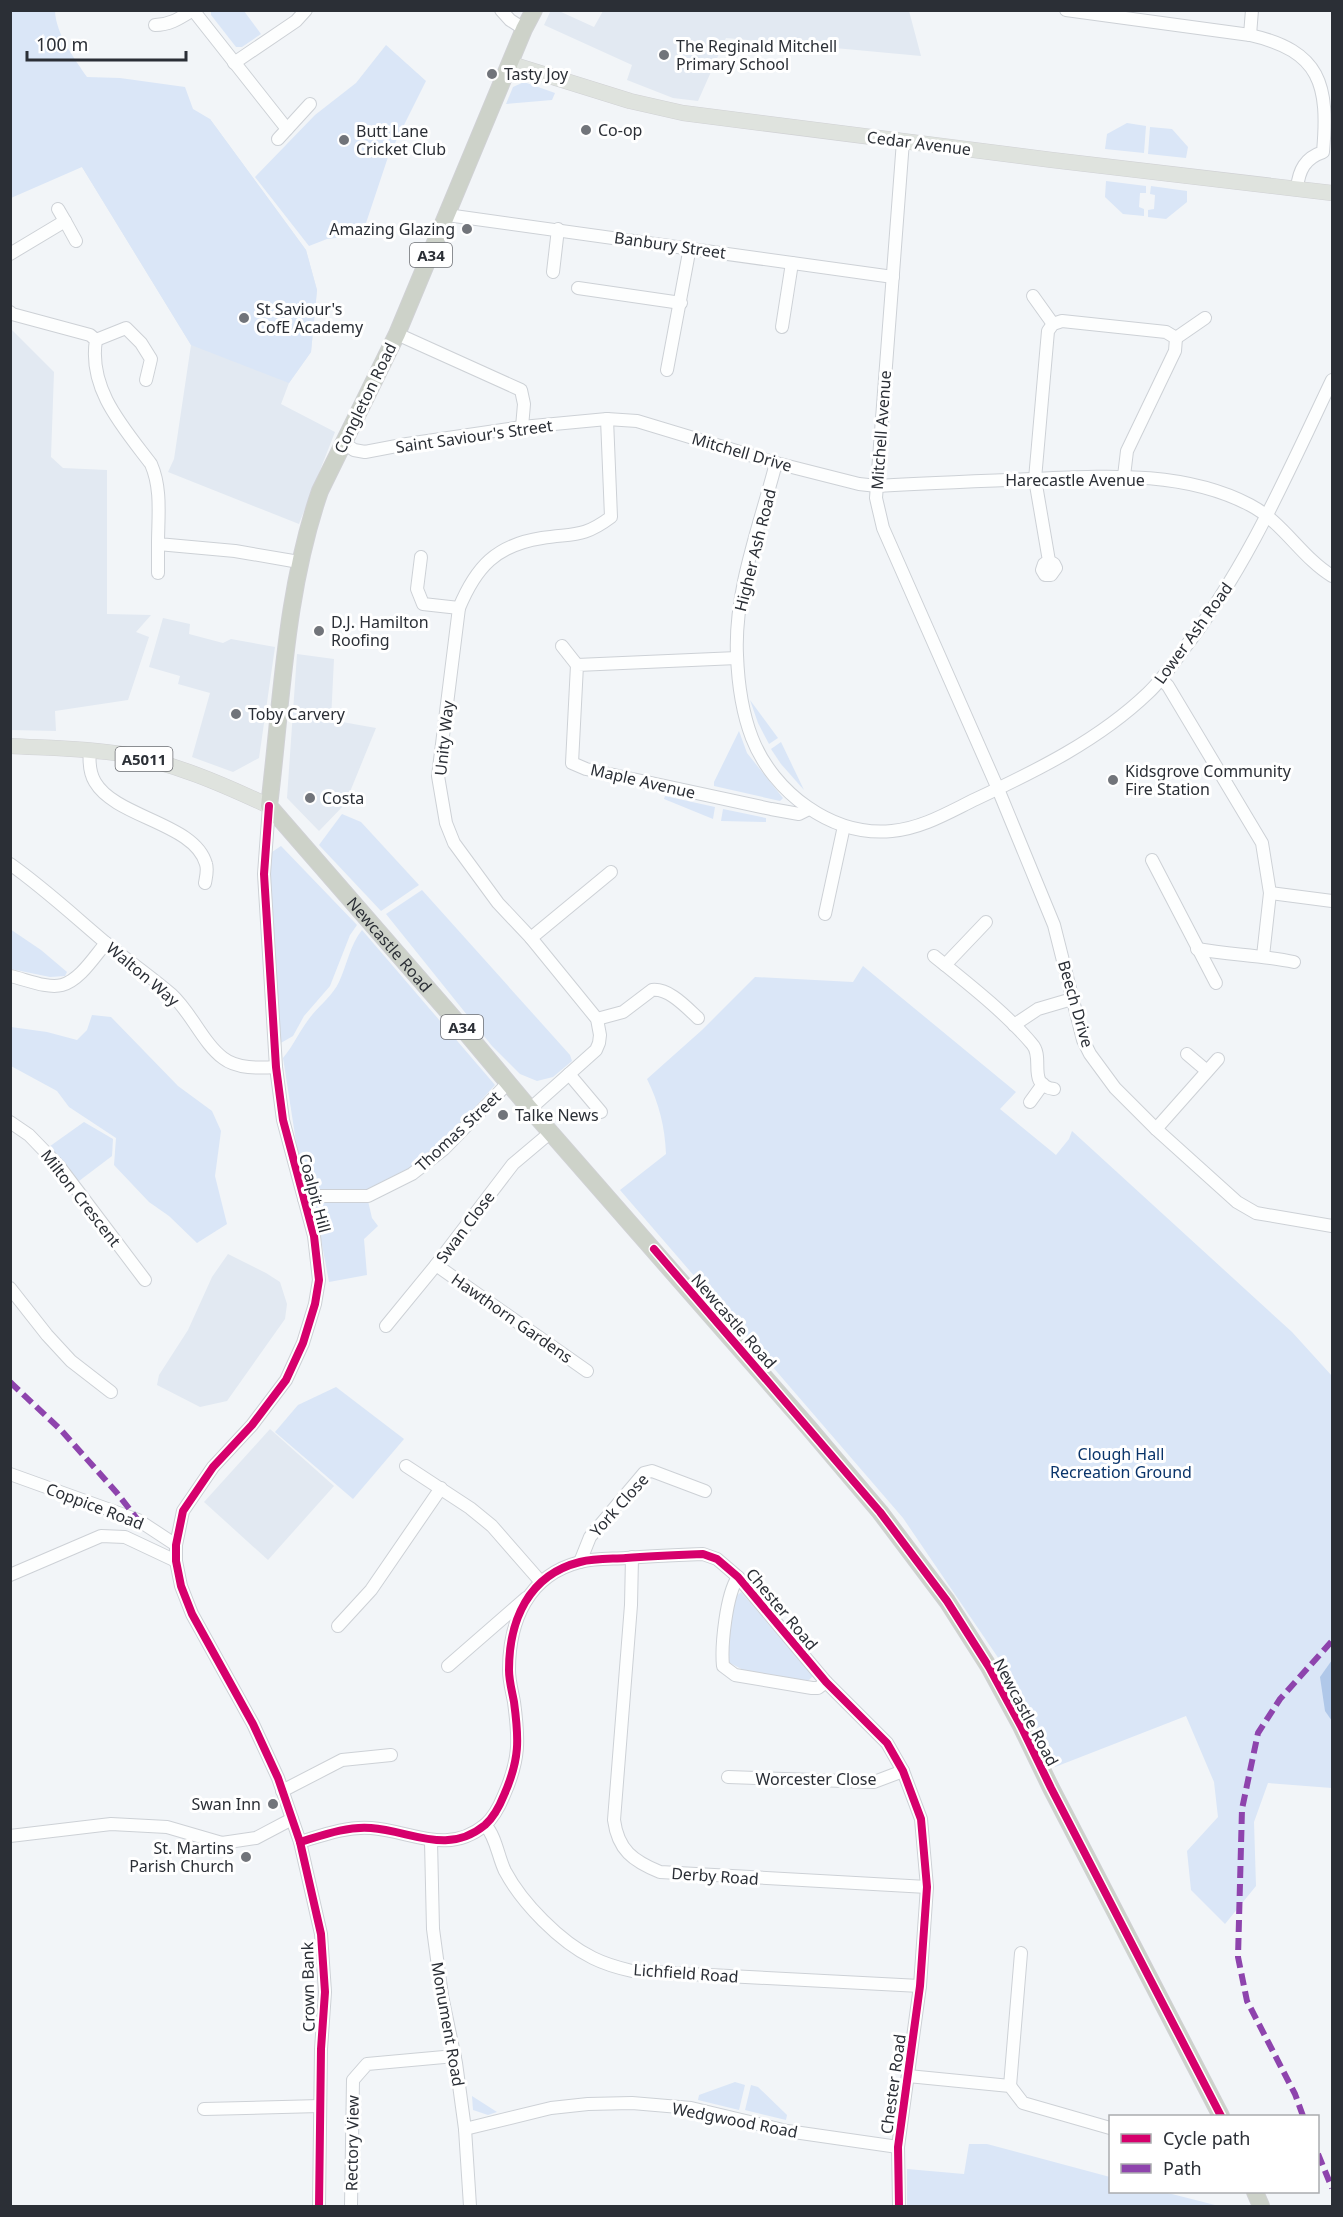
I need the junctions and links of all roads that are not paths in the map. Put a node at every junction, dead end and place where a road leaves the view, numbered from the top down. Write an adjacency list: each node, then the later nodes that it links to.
1 (193, 10): 7 (street); 10 (street)
2 (306, 10): 10 (street)
3 (501, 10): 8 (street)
4 (534, 10): 8 (highway, Congleton Road / A34)
5 (1066, 10): 9 (street)
6 (1252, 10): 9 (street)
7 (155, 25)
8 (524, 28): 11 (highway, Congleton Road / A34)
9 (1250, 35): 14 (street)
10 (234, 63): 12 (street)
11 (510, 64): 13 (main road, Cedar Avenue); 18 (highway, Congleton Road / A34)
12 (310, 104)
13 (903, 141): 15 (main road, Cedar Avenue); 26 (street, Mitchell Avenue)
14 (1328, 153): 15 (street)
15 (1297, 188): 16 (main road, Cedar Avenue)
16 (1332, 193)
17 (58, 209): 19 (street)
18 (447, 215): 20 (street, Banbury Street); 34 (highway, Congleton Road / A34)
19 (65, 221): 21 (street); 23 (street)
20 (558, 229): 22 (street, Banbury Street); 25 (street)
21 (76, 241)
22 (690, 247): 24 (street, Banbury Street); 29 (street)
23 (10, 255)
24 (792, 263): 26 (street, Banbury Street); 33 (street)
25 (554, 272)
26 (893, 277): 46 (street, Mitchell Avenue)
27 (578, 288): 29 (street)
28 (1033, 296): 32 (street)
29 (681, 303): 37 (street)
30 (10, 312): 36 (street)
31 (1205, 318): 35 (street)
32 (1053, 324): 35 (street); 45 (street)
33 (782, 327)
34 (397, 334): 41 (street); 42 (highway, Congleton Road / A34)
35 (1176, 338): 44 (street)
36 (96, 340): 38 (street); 48 (street)
37 (667, 370)
38 (146, 380)
39 (1332, 380): 47 (street, Lower Ash Road)
40 (607, 419): 41 (street, Saint Saviour's Street); 43 (street, Mitchell Drive); 54 (street, Unity Way)
41 (522, 427): 42 (street, Saint Saviour's Street)
42 (344, 443): 51 (highway, Congleton Road / A34)
43 (776, 463): 46 (street, Mitchell Drive); 56 (street, Higher Ash Road)
44 (1124, 476): 45 (street, Harecastle Avenue); 47 (street, Harecastle Avenue)
45 (1035, 479): 46 (street, Harecastle Avenue); 50 (street)
46 (877, 486): 59 (street, Mitchell Avenue)
47 (1267, 515): 53 (street, Harecastle Avenue); 58 (street, Lower Ash Road)
48 (158, 544): 51 (street); 52 (street)
49 (421, 557): 54 (street)
50 (1048, 561)
51 (299, 562): 63 (highway, Congleton Road / A34)
52 (158, 573)
53 (1332, 576)
54 (459, 608): 76 (street, Unity Way)
55 (562, 646): 57 (street)
56 (737, 658): 57 (street); 64 (street, Higher Ash Road)
57 (577, 665): 64 (street, Maple Avenue)
58 (1161, 679): 62 (street, Lower Ash Road); 72 (street)
59 (960, 702): 62 (street, Beech Drive)
60 (10, 746): 61 (main road, A5011)
61 (90, 750): 63 (main road, A5011); 71 (street)
62 (998, 789): 65 (street, Higher Ash Road); 85 (street, Beech Drive)
63 (269, 806): 66 (highway, Newcastle Road / A34); 67 (street, Coalpit Hill)
64 (809, 809): 65 (street, Higher Ash Road)
65 (844, 826): 74 (street)
66 (291, 831): 67 (street); 94 (highway, Newcastle Road / A34)
67 (266, 842): 91 (street, Coalpit Hill)
68 (1152, 860): 78 (street)
69 (10, 864): 77 (street, Walton Way)
70 (611, 872): 76 (street)
71 (205, 883)
72 (1270, 893): 73 (street); 80 (street)
73 (1332, 901)
74 (825, 914)
75 (986, 922): 82 (street)
76 (531, 938): 87 (street, Unity Way)
77 (106, 943): 83 (street); 91 (street, Walton Way)
78 (1197, 949): 80 (street); 84 (street)
79 (934, 956): 82 (street)
80 (1263, 956): 81 (street)
81 (1294, 962)
82 (945, 965): 88 (street)
83 (10, 976)
84 (1216, 983)
85 (1072, 999): 88 (street); 99 (street, Beech Drive)
86 (690, 1017): 87 (street)
87 (597, 1019): 93 (street)
88 (1014, 1025): 95 (street)
89 (1187, 1054): 92 (street)
90 (1218, 1059): 92 (street)
91 (276, 1067): 101 (street, Coalpit Hill)
92 (1207, 1071): 99 (street)
93 (569, 1074): 96 (street); 97 (street)
94 (508, 1083): 96 (highway, Newcastle Road / A34); 101 (street, Thomas Street)
95 (1030, 1102)
96 (530, 1109): 100 (highway, Newcastle Road / A34)
97 (600, 1112)
98 (10, 1122): 104 (street, Milton Crescent)
99 (1155, 1129): 102 (street, Beech Drive)
100 (551, 1132): 103 (street, Swan Close); 141 (highway, Newcastle Road / A34)
101 (304, 1199): 113 (street, Coalpit Hill)
102 (1332, 1226)
103 (436, 1265): 106 (street, Swan Close); 107 (street, Hawthorn Gardens)
104 (145, 1280)
105 (10, 1288): 108 (street)
106 (386, 1326)
107 (587, 1371)
108 (111, 1392)
109 (406, 1466): 111 (street)
110 (10, 1474): 113 (street, Coppice Road)
111 (441, 1488): 119 (street); 121 (street)
112 (705, 1491): 116 (street, York Close)
113 (176, 1545): 115 (street, Coalpit Hill)
114 (632, 1557): 116 (street, Chester Road); 118 (street, Chester Road); 133 (street, Derby Road)
115 (176, 1561): 117 (street); 127 (street, Crown Bank)
116 (580, 1562): 119 (street, Chester Road)
117 (10, 1575)
118 (738, 1577): 123 (street, Chester Road); 123 (street)
119 (541, 1582): 120 (street, Chester Road)
120 (526, 1597): 122 (street); 129 (street, Chester Road)
121 (338, 1626)
122 (448, 1666)
123 (826, 1682): 125 (street, Chester Road)
124 (391, 1755): 127 (street)
125 (903, 1771): 126 (street, Worcester Close); 133 (street, Chester Road)
126 (728, 1777)
127 (282, 1791): 128 (street, Crown Bank)
128 (292, 1819): 130 (street); 132 (street, Crown Bank)
129 (485, 1825): 131 (street); 135 (street, Lichfield Road)
130 (10, 1836)
131 (431, 1841): 132 (street); 136 (street, Monument Road)
132 (300, 1842): 139 (street, Crown Bank)
133 (927, 1887): 135 (street, Chester Road)
134 (1021, 1953): 138 (street)
135 (920, 1986): 137 (street, Chester Road)
136 (454, 2056): 143 (street, Monument Road); 146 (street, Rectory View)
137 (908, 2076): 138 (street); 144 (street, Chester Road)
138 (1010, 2086): 142 (street)
139 (320, 2106): 140 (street); 145 (street, Crown Bank)
140 (204, 2109)
141 (1220, 2115)
142 (1109, 2128)
143 (465, 2129): 144 (street, Wedgwood Road); 147 (street, Monument Road)
144 (898, 2147): 148 (street, Chester Road)
145 (319, 2206)
146 (351, 2206)
147 (470, 2206)
148 (899, 2206)

